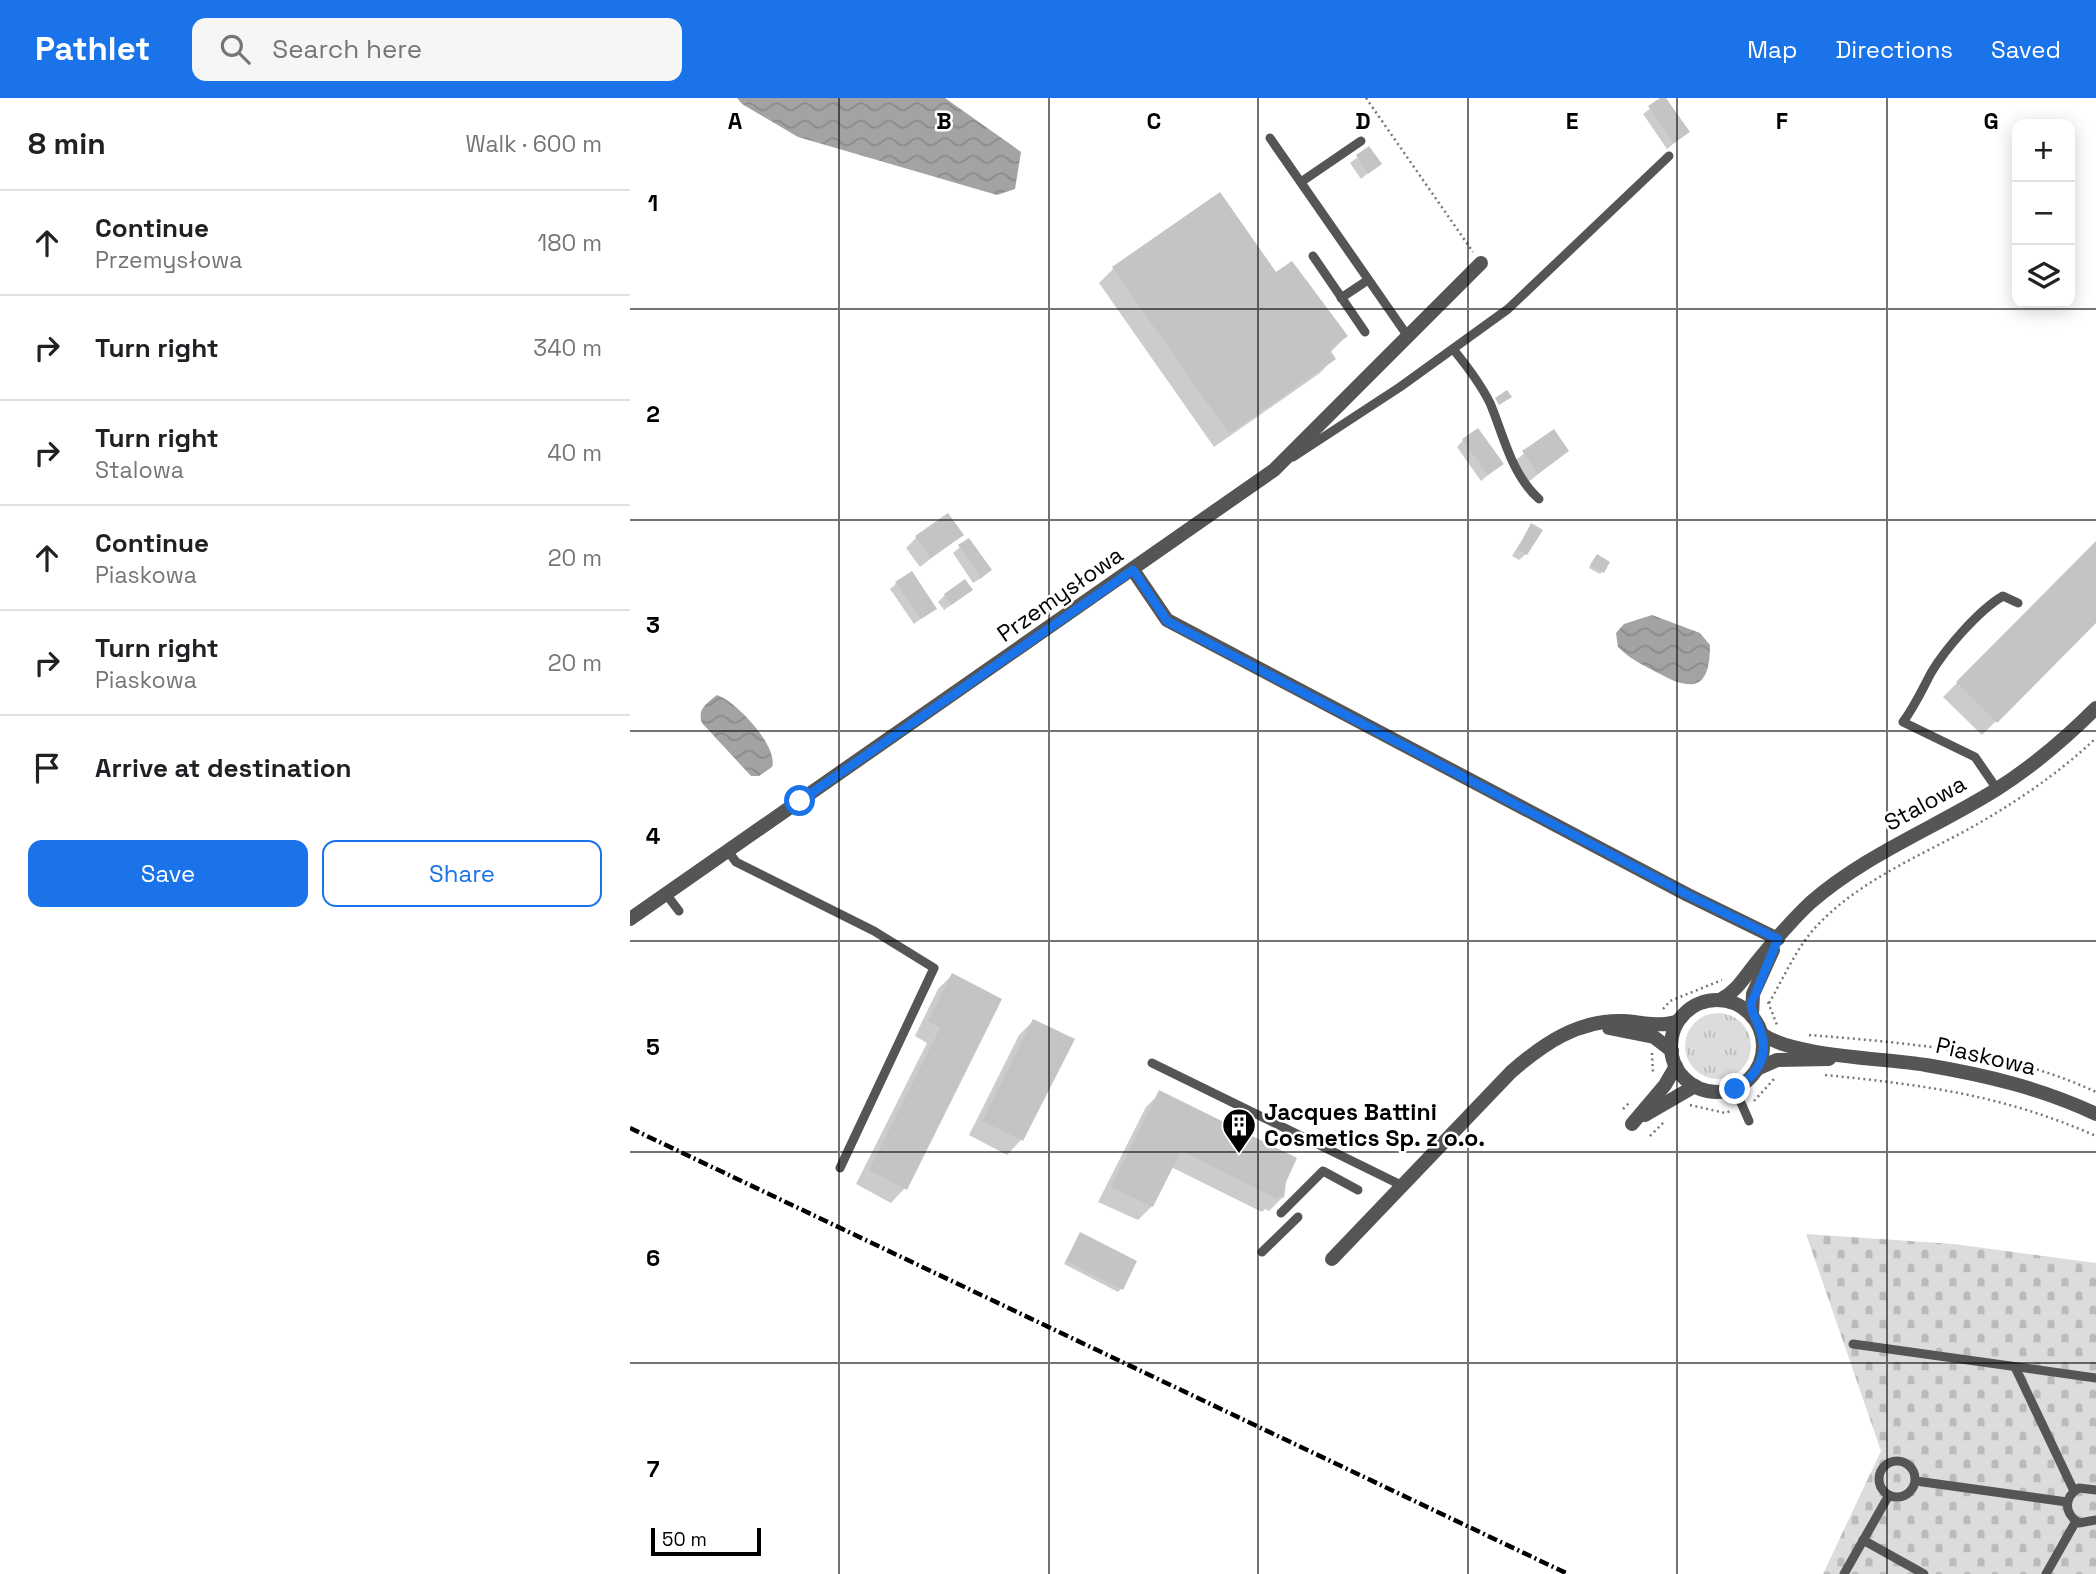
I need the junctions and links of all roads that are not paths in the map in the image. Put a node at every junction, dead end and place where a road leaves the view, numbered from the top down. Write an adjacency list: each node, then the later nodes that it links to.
1 (1270, 138): 4 (lane)
2 (1361, 141): 4 (lane)
3 (1668, 156): 11 (lane)
4 (1301, 182): 7 (lane)
5 (1313, 256): 8 (lane)
6 (1481, 263): 10 (street, Przemysłowa)
7 (1368, 280): 8 (lane); 10 (lane)
8 (1341, 298): 9 (lane)
9 (1365, 332)
10 (1409, 338): 12 (street, Przemysłowa)
11 (1452, 349): 12 (lane); 13 (lane)
12 (1275, 470): 14 (street, Przemysłowa)
13 (1539, 499)
14 (1133, 570): 18 (street, Przemysłowa); 22 (street)
15 (2018, 603): 17 (lane)
16 (2096, 708): 17 (street, Stalowa)
17 (1997, 789): 22 (street, Stalowa)
18 (728, 851): 19 (street, Przemysłowa); 37 (lane)
19 (666, 894): 20 (lane); 21 (street, Przemysłowa)
20 (679, 911)
21 (630, 919)
22 (1778, 939): 23 (street, Stalowa); 24 (street, Stalowa)
23 (1720, 1000): 24 (street); 25 (street)
24 (1752, 1015): 27 (street)
25 (1678, 1021): 26 (street); 28 (street)
26 (1656, 1031): 28 (street); 38 (street)
27 (1762, 1034): 29 (street, Piaskowa); 32 (street)
28 (1672, 1051): 31 (street)
29 (1861, 1058): 32 (street, Piaskowa); 35 (street, Piaskowa)
30 (1152, 1063): 38 (lane)
31 (1676, 1066): 33 (street); 33 (street)
32 (1759, 1068): 34 (street, Piaskowa)
33 (1695, 1086): 34 (street)
34 (1735, 1089): 36 (lane)
35 (2096, 1114)
36 (1749, 1121)
37 (840, 1168)
38 (1401, 1185): 43 (street)
39 (1358, 1190): 40 (lane)
40 (1281, 1213)
41 (1297, 1217): 42 (lane)
42 (1262, 1252)
43 (1332, 1259)
44 (1853, 1344): 45 (lane)
45 (2015, 1367): 46 (lane); 49 (lane)
46 (2096, 1378)
47 (1916, 1481): 50 (lane); 50 (lane); 51 (lane)
48 (2096, 1490): 49 (lane)
49 (2074, 1491): 51 (lane)
50 (1889, 1495): 54 (lane)
51 (2067, 1502): 52 (lane)
52 (2076, 1521): 53 (lane); 57 (lane)
53 (2095, 1523)
54 (1863, 1540): 55 (lane); 56 (lane)
55 (1843, 1574)
56 (1924, 1574)
57 (2046, 1574)

